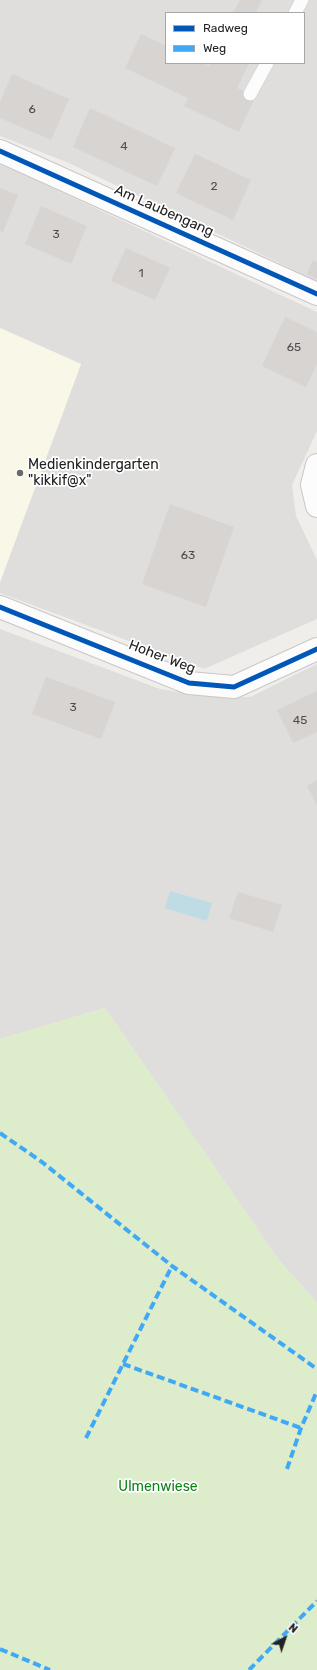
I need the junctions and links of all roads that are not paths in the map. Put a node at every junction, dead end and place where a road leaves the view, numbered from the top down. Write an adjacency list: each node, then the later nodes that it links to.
1 (302, 0): 2 (lane)
2 (296, 12)
3 (266, 64): 4 (lane)
4 (250, 94)
5 (0, 151): 6 (street, Am Laubengang)
6 (317, 294)
7 (317, 465): 8 (street)
8 (317, 506)
9 (0, 607): 10 (street, Hoher Weg)
10 (317, 649)

